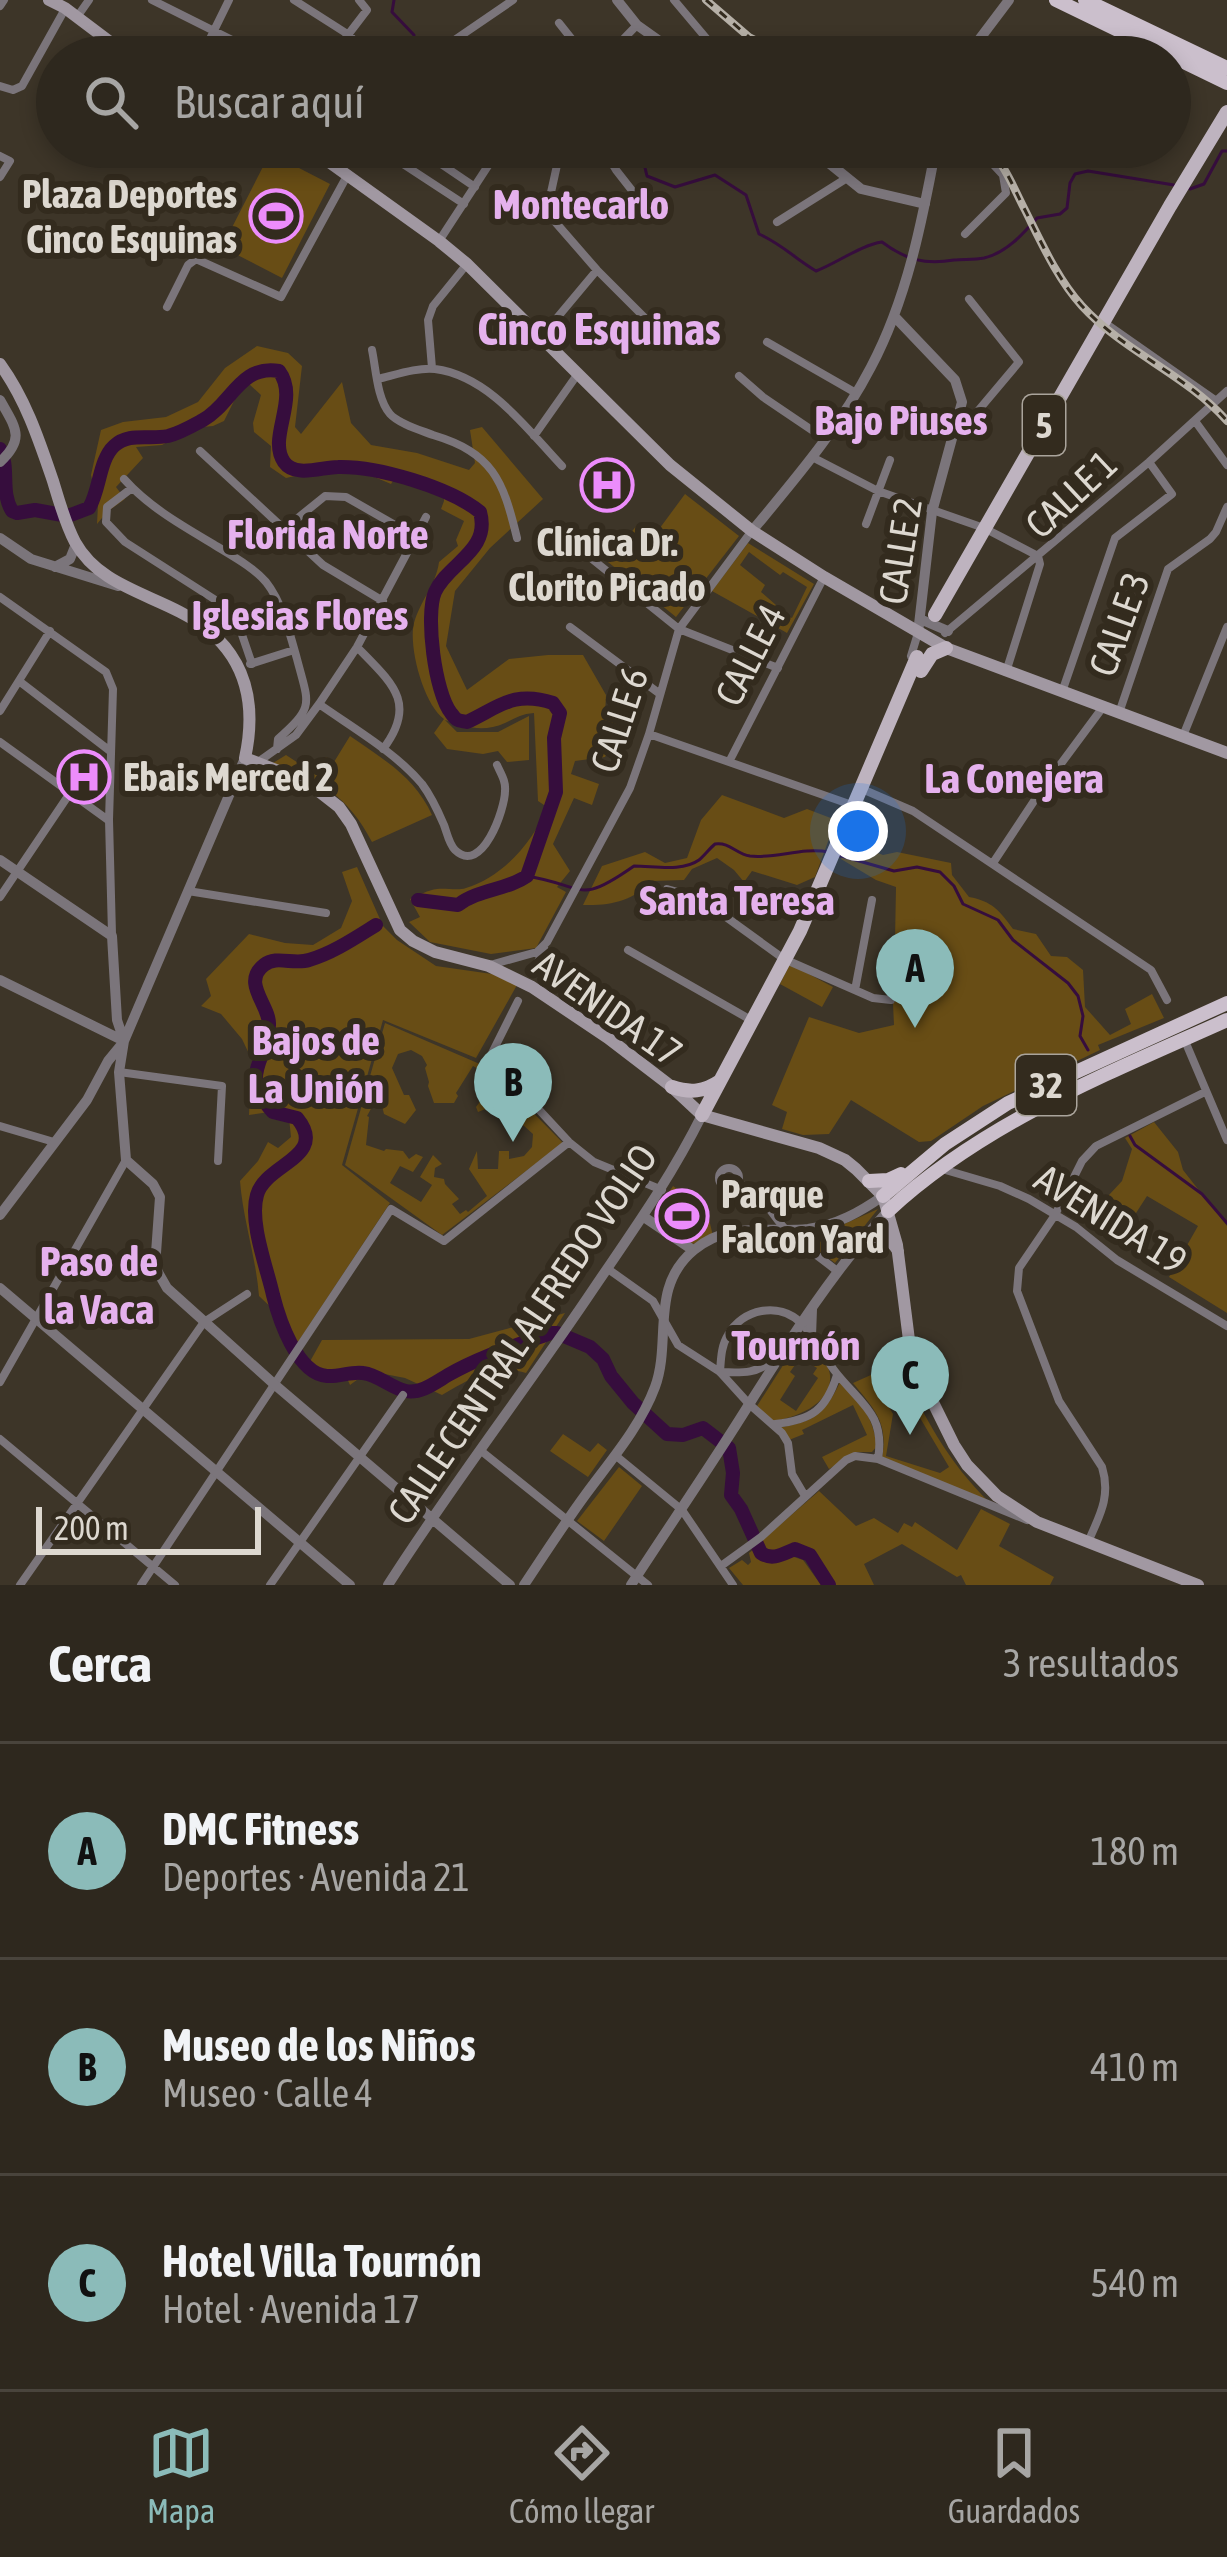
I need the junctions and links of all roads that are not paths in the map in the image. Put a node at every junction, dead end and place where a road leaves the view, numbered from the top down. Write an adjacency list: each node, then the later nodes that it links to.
1 (49, 0): 14 (main road)
2 (89, 0): 14 (street)
3 (152, 0): 17 (street)
4 (229, 0): 17 (street)
5 (294, 0): 18 (street)
6 (359, 0): 18 (street)
7 (513, 0): 23 (street)
8 (617, 0): 16 (street)
9 (674, 0): 27 (street)
10 (1009, 0): 28 (street)
11 (1056, 0): 29 (highway)
12 (1070, 0): 30 (street)
13 (1085, 0): 31 (highway)
14 (71, 13): 19 (street); 20 (main road)
15 (560, 23): 24 (street)
16 (637, 25): 25 (street); 26 (street)
17 (213, 32): 21 (street); 22 (street)
18 (349, 34)
19 (56, 36)
20 (102, 36)
21 (211, 36)
22 (221, 36)
23 (460, 36)
24 (570, 36)
25 (626, 36)
26 (652, 36)
27 (704, 36)
28 (982, 36)
29 (1138, 36)
30 (1145, 36)
31 (1153, 36)
32 (1191, 56): 36 (highway)
33 (1191, 58): 36 (street)
34 (1191, 59): 36 (highway)
35 (36, 65): 37 (street)
36 (1227, 75)
37 (0, 86)
38 (1227, 112): 65 (main road, 5)
39 (0, 155): 50 (street)
40 (339, 168): 49 (main road)
41 (409, 168): 54 (street)
42 (447, 168): 52 (street)
43 (487, 168): 52 (street)
44 (556, 168): 60 (street)
45 (615, 168): 53 (street)
46 (835, 168): 51 (street)
47 (932, 168): 55 (street, CALLE 6)
48 (996, 168): 57 (street)
49 (348, 174): 58 (main road); 62 (street)
50 (0, 177)
51 (847, 178): 55 (street); 56 (street)
52 (475, 187): 54 (street)
53 (634, 193)
54 (464, 204): 58 (street)
55 (926, 204): 63 (street, CALLE 6)
56 (777, 222)
57 (965, 234)
58 (439, 241): 59 (main road)
59 (467, 264): 66 (main road); 70 (street)
60 (597, 270): 64 (street); 66 (street)
61 (969, 299): 79 (street)
62 (167, 307)
63 (894, 316): 75 (street, CALLE 6); 79 (street)
64 (647, 320)
65 (1103, 322): 77 (street); 97 (main road, 5)
66 (542, 337): 71 (main road)
67 (767, 342): 75 (street)
68 (372, 350): 73 (street)
69 (0, 364): 103 (main road)
70 (431, 368): 73 (street); 80 (street)
71 (578, 375): 80 (street); 99 (main road)
72 (739, 376): 81 (street)
73 (378, 379): 102 (street)
74 (1227, 391): 77 (street, CALLE 1)
75 (856, 393): 81 (street, CALLE 6)
76 (0, 400): 84 (street)
77 (1216, 400): 78 (street, CALLE 1)
78 (1195, 421): 86 (street, CALLE 1); 87 (street)
79 (958, 424): 93 (street, CALLE 2)
80 (534, 436): 88 (street)
81 (825, 439): 83 (street, CALLE 6)
82 (200, 452): 98 (street)
83 (812, 457): 91 (street); 99 (street, CALLE 6)
84 (5, 458)
85 (890, 460): 91 (street)
86 (1149, 462): 104 (street, CALLE 1); 124 (street)
87 (1227, 465)
88 (562, 466)
89 (124, 479): 90 (street)
90 (132, 488): 118 (street); 120 (street)
91 (878, 491): 93 (street); 95 (street)
92 (1227, 507): 129 (street, CALLE 3)
93 (932, 512): 97 (street); 110 (street, CALLE 2)
94 (427, 517): 100 (street)
95 (866, 524)
96 (551, 526): 113 (street)
97 (984, 528): 104 (street); 110 (main road, 5)
98 (283, 530): 100 (street); 109 (street)
99 (752, 531): 106 (main road); 113 (street, CALLE 6)
100 (416, 537): 109 (street)
101 (0, 538): 105 (street)
102 (517, 538)
103 (76, 544): 105 (street); 107 (main road)
104 (1038, 556): 115 (street); 122 (street, CALLE 1)
105 (56, 567): 107 (street)
106 (824, 577): 110 (main road); 121 (street, CALLE 4)
107 (125, 588): 120 (main road)
108 (0, 597): 114 (street)
109 (383, 601): 117 (street)
110 (924, 623): 115 (street); 116 (main road); 119 (street)
111 (570, 627): 125 (street)
112 (1227, 627): 131 (street)
113 (679, 629): 121 (street); 125 (street, CALLE 6)
114 (50, 631): 123 (street); 135 (street)
115 (948, 631): 116 (street)
116 (940, 645): 122 (main road); 140 (main road)
117 (357, 647): 126 (street); 134 (street)
118 (294, 650): 120 (street); 133 (street)
119 (914, 657): 140 (main road)
120 (246, 666): 137 (main road)
121 (778, 668): 138 (street, CALLE 4)
122 (1006, 672): 124 (main road)
123 (19, 681): 128 (street); 135 (street)
124 (1062, 692): 127 (main road)
125 (661, 694): 130 (street, CALLE 6)
126 (319, 704): 133 (street); 134 (street)
127 (1103, 707): 129 (main road); 146 (street, CALLE 3)
128 (0, 711)
129 (1119, 713): 131 (main road)
130 (649, 734): 138 (street); 154 (street, CALLE 6)
131 (1183, 736): 136 (main road)
132 (0, 742): 142 (street)
133 (278, 749): 137 (street)
134 (382, 749): 139 (street)
135 (112, 752): 144 (street)
136 (1227, 753)
137 (251, 760): 149 (street); 157 (main road, AVENIDA 17)
138 (730, 760): 143 (street)
139 (496, 765)
140 (868, 772): 141 (main road)
141 (861, 788): 143 (main road); 146 (street)
142 (70, 793): 144 (street); 147 (street)
143 (853, 806): 156 (main road)
144 (110, 820): 153 (street)
145 (0, 860): 147 (street)
146 (993, 863): 163 (street)
147 (17, 872): 150 (street); 153 (street)
148 (667, 889): 156 (street)
149 (186, 890): 152 (street); 168 (street)
150 (0, 897)
151 (872, 900): 160 (street)
152 (326, 913)
153 (112, 936): 168 (street)
154 (547, 942): 157 (street); 158 (street, CALLE 6)
155 (628, 950): 166 (street)
156 (784, 959): 160 (street); 166 (main road)
157 (489, 966): 171 (main road, AVENIDA 17)
158 (533, 973)
159 (0, 980): 168 (street)
160 (855, 991): 162 (street)
161 (518, 1000): 177 (street)
162 (891, 1000)
163 (1167, 1000)
164 (1227, 1003): 181 (highway, 32)
165 (1227, 1020): 167 (highway, 32)
166 (752, 1021): 170 (main road)
167 (1184, 1040): 172 (street); 180 (highway, 32)
168 (124, 1041): 169 (street); 176 (street)
169 (119, 1072): 178 (street); 179 (street)
170 (720, 1081): 171 (main road); 173 (main road)
171 (672, 1087): 173 (main road, AVENIDA 17)
172 (1205, 1092): 175 (street); 187 (street)
173 (702, 1115): 182 (main road, AVENIDA 17); 184 (street, CALLE CENTRAL ALFREDO VOLIO)
174 (0, 1126): 176 (street)
175 (1227, 1140)
176 (56, 1142): 186 (street)
177 (569, 1142): 184 (street); 208 (street)
178 (126, 1160): 199 (street); 200 (street)
179 (218, 1161)
180 (957, 1164): 185 (highway, 32); 187 (street, AVENIDA 19)
181 (912, 1171): 182 (highway); 185 (highway, 32)
182 (869, 1181): 185 (main road, AVENIDA 17)
183 (738, 1183): 189 (street)
184 (662, 1190): 188 (street, CALLE CENTRAL ALFREDO VOLIO)
185 (886, 1203): 189 (street); 190 (street); 192 (main road)
186 (0, 1215)
187 (1055, 1215): 202 (street, AVENIDA 19); 226 (street)
188 (644, 1217): 191 (street); 193 (street, CALLE CENTRAL ALFREDO VOLIO)
189 (785, 1230): 191 (street); 194 (street)
190 (857, 1245): 192 (main road); 194 (street)
191 (693, 1250): 198 (street)
192 (898, 1252): 224 (main road)
193 (608, 1269): 198 (street); 214 (street, CALLE CENTRAL ALFREDO VOLIO)
194 (837, 1271): 197 (street)
195 (0, 1288): 199 (street)
196 (247, 1294): 200 (street)
197 (814, 1304): 201 (street); 203 (street)
198 (662, 1315): 205 (street); 215 (street)
199 (36, 1317): 207 (street); 211 (street)
200 (204, 1322): 208 (street); 211 (street)
201 (801, 1322): 203 (street); 204 (street); 205 (street)
202 (1227, 1326)
203 (811, 1336): 206 (street)
204 (784, 1347): 205 (street); 210 (street)
205 (720, 1372): 210 (street)
206 (837, 1374): 212 (street); 217 (street)
207 (0, 1382)
208 (274, 1384): 216 (street); 218 (street)
209 (403, 1395): 216 (street)
210 (749, 1405): 212 (street); 221 (street)
211 (142, 1408): 218 (street); 220 (street)
212 (774, 1424): 219 (street)
213 (0, 1439): 220 (street)
214 (480, 1450): 222 (street, CALLE CENTRAL ALFREDO VOLIO); 223 (street)
215 (615, 1455): 221 (street); 223 (street)
216 (360, 1456): 222 (street); 225 (street)
217 (878, 1459): 219 (street); 224 (street)
218 (215, 1471): 225 (street); 227 (street)
219 (805, 1496): 228 (street)
220 (77, 1501): 227 (street); 230 (street)
221 (682, 1510): 228 (street); 229 (street)
222 (432, 1517): 235 (street, CALLE CENTRAL ALFREDO VOLIO); 236 (street)
223 (568, 1520): 229 (street); 237 (street)
224 (1037, 1522): 226 (main road)
225 (299, 1542): 233 (street); 234 (street)
226 (1088, 1542): 240 (main road)
227 (153, 1566): 231 (street); 232 (street)
228 (721, 1566): 239 (street)
229 (634, 1580): 238 (street)
230 (20, 1585)
231 (141, 1585)
232 (175, 1585)
233 (270, 1585)
234 (350, 1585)
235 (388, 1585)
236 (510, 1585)
237 (524, 1585)
238 (648, 1585)
239 (734, 1585)
240 (1198, 1585)

